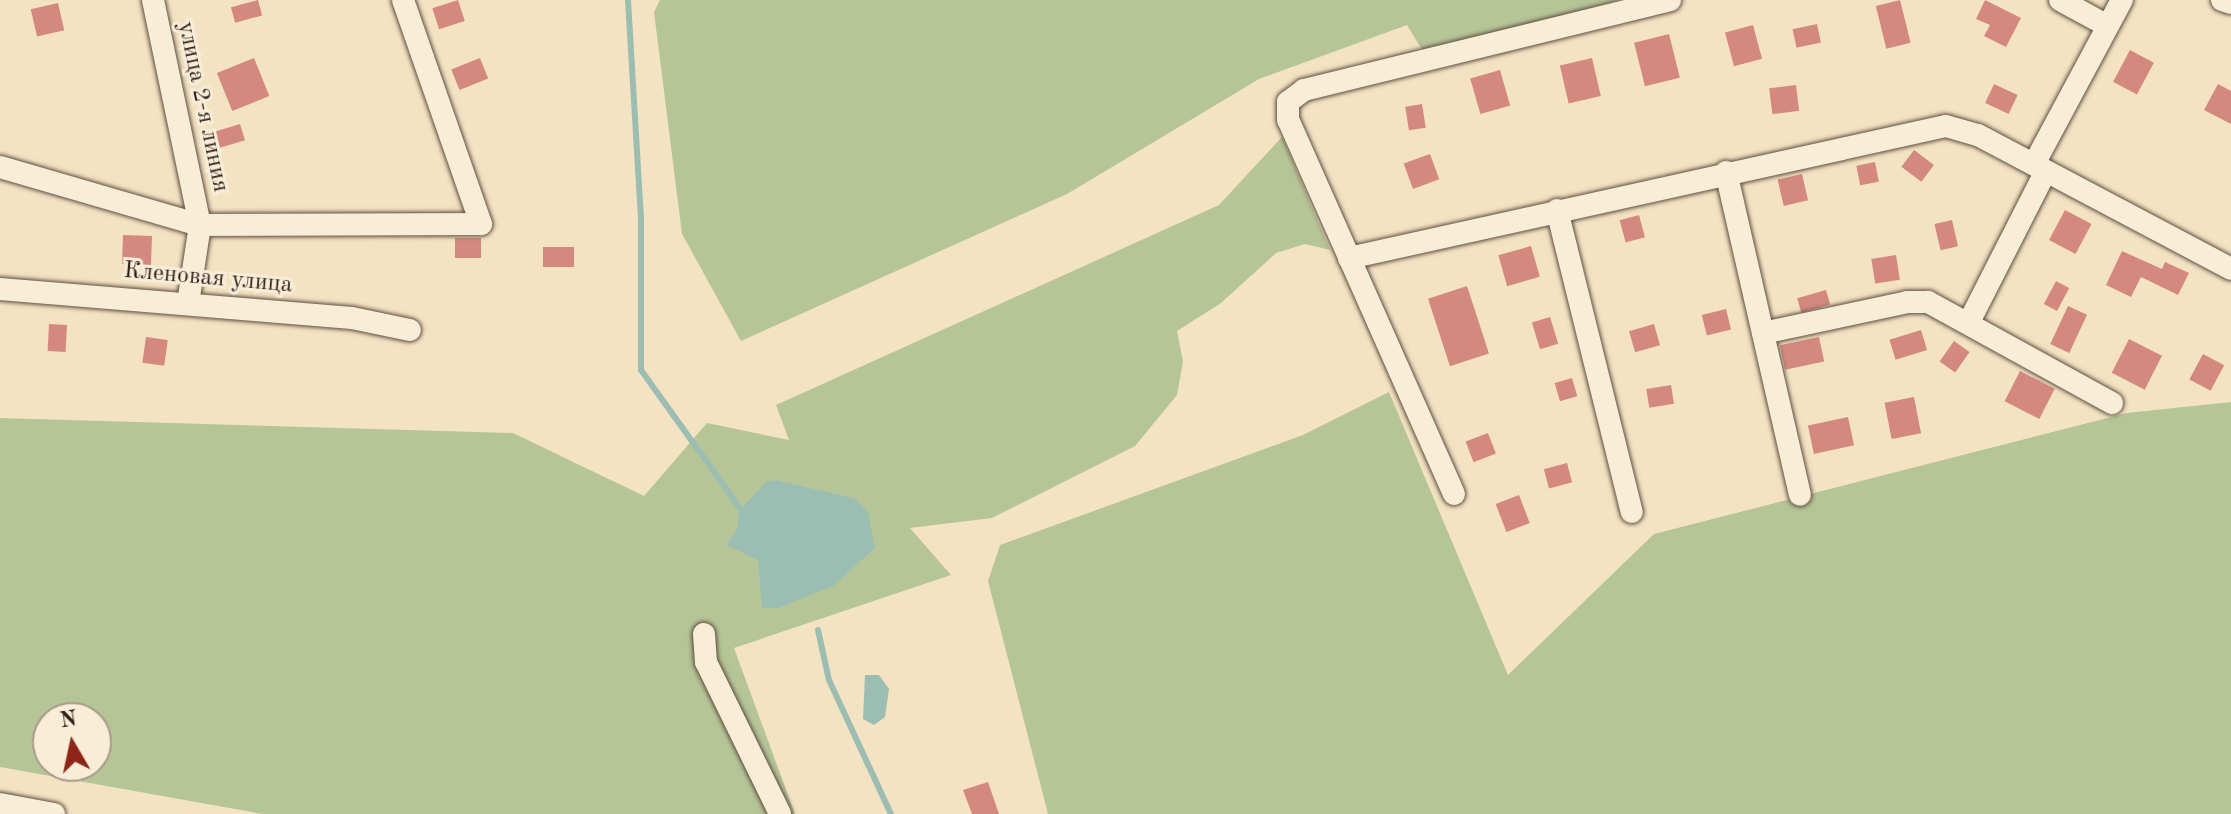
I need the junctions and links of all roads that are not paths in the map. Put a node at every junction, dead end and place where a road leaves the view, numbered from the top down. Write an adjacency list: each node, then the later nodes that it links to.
1 (153, 0): 13 (street, улица 2-я линия)
2 (403, 0): 13 (street)
3 (1670, 0): 14 (street)
4 (2060, 0): 8 (street)
5 (2122, 0): 8 (street)
6 (2222, 0): 7 (street)
7 (2231, 3)
8 (2104, 24): 10 (street)
9 (0, 167): 13 (street)
10 (2040, 167): 11 (street); 15 (street); 18 (street)
11 (1726, 172): 12 (street); 20 (street)
12 (1557, 210): 14 (street); 24 (street)
13 (200, 225): 17 (street)
14 (1349, 258): 22 (street)
15 (2231, 269)
16 (0, 289): 17 (street, Кленовая улица)
17 (188, 303): 19 (street, Кленовая улица)
18 (1969, 322): 20 (street); 21 (street)
19 (410, 330)
20 (1763, 333): 23 (street)
21 (2112, 403)
22 (1454, 494)
23 (1800, 495)
24 (1632, 512)
25 (704, 634): 28 (street)
26 (0, 804): 27 (street)
27 (54, 814)
28 (780, 814)

